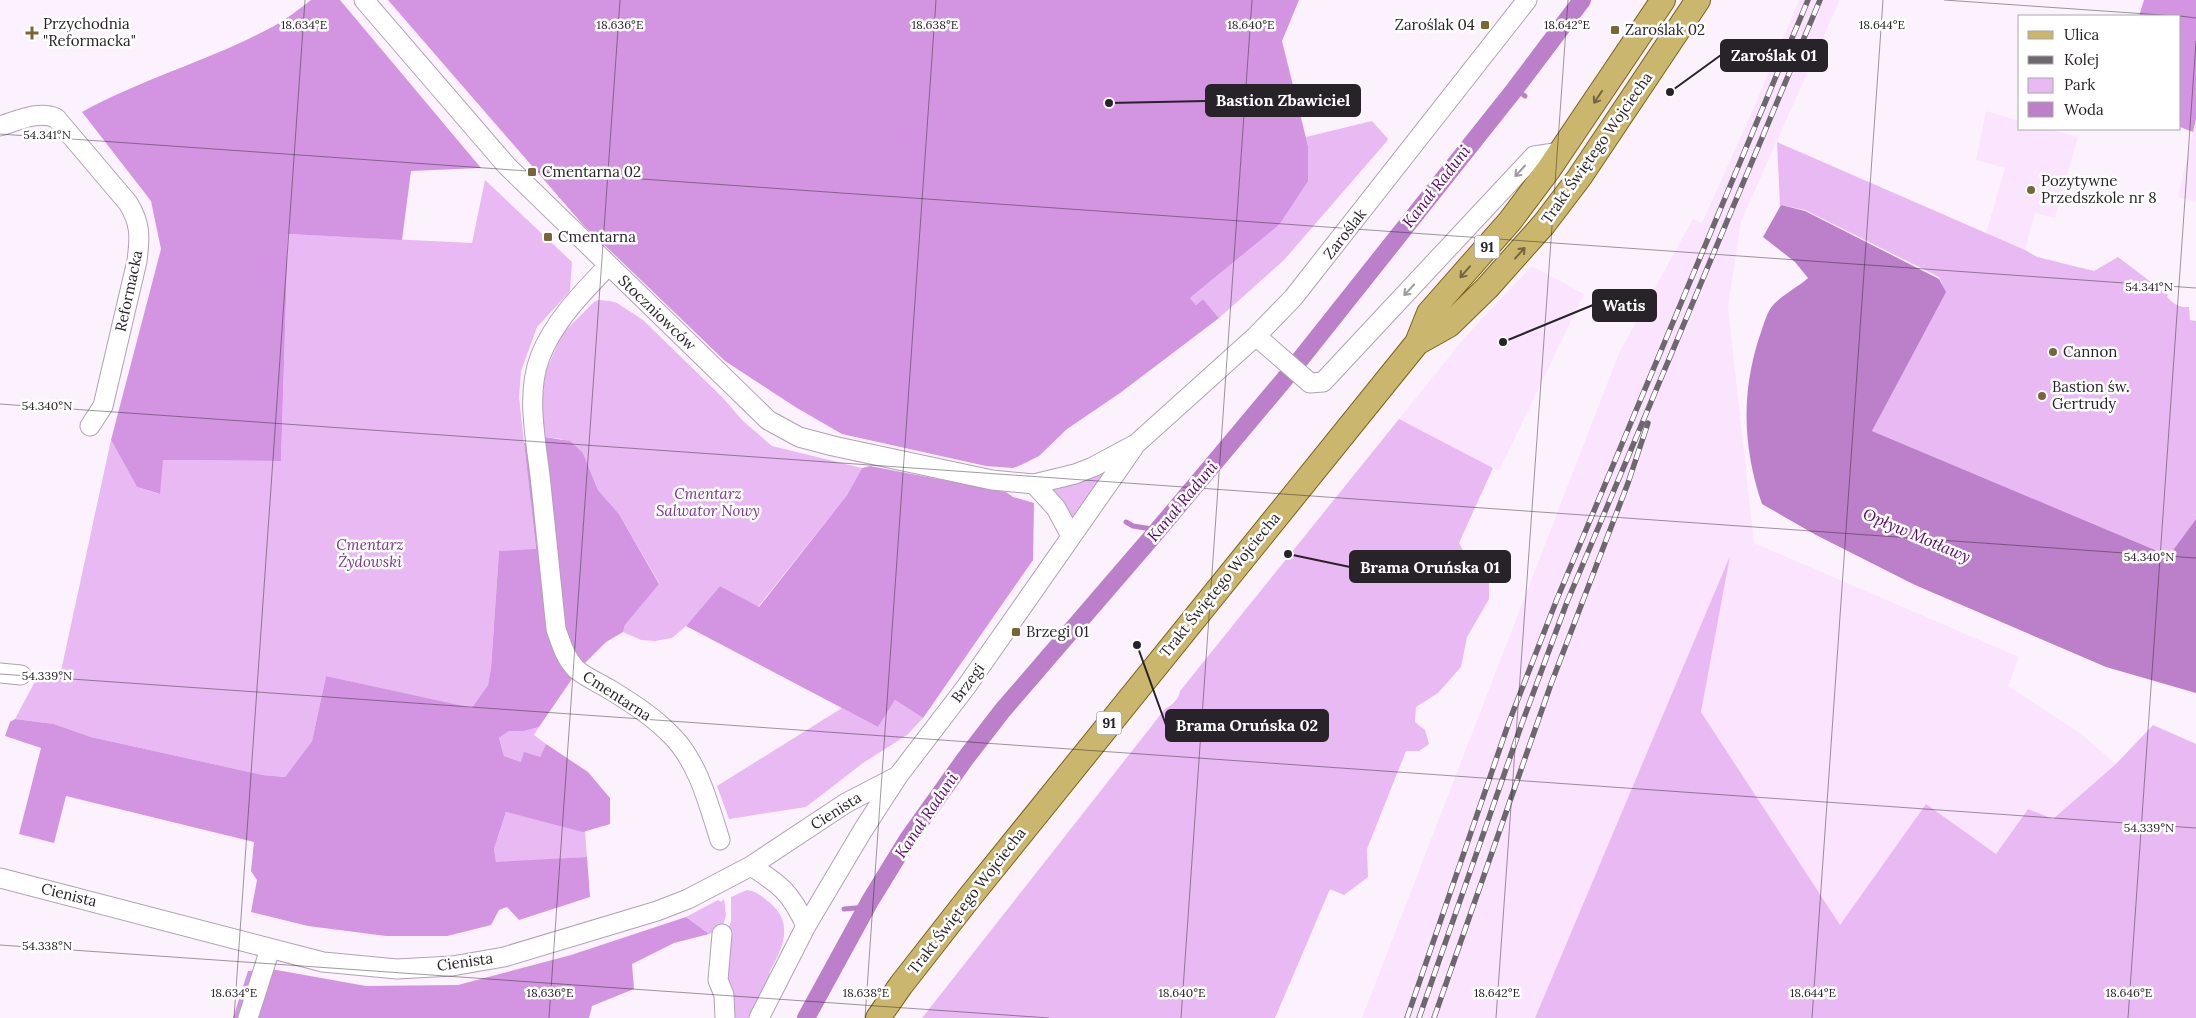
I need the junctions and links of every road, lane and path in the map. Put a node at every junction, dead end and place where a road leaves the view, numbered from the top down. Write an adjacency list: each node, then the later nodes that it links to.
1 (364, 0): 7 (street, Stoczniowców)
2 (1527, 0): 8 (street, Zaroślak)
3 (1663, 0): 6 (main road, Trakt Świętego Wojciecha / 91, one-way to 6)
4 (1698, 0): 9 (main road, Trakt Świętego Wojciecha, one-way to 4)
5 (0, 126): 10 (street, Reformacka)
6 (1561, 152): 8 (street, Trakt Świętego Wojciecha, one-way to 8); 9 (main road, Trakt Świętego Wojciecha / 91, one-way to 9)
7 (608, 266): 12 (street, Stoczniowców); 17 (street, Cmentarna)
8 (1256, 336): 11 (street, Zaroślak)
9 (1417, 343): 26 (main road, Trakt Świętego Wojciecha / 91)
10 (90, 426)
11 (1136, 444): 12 (street, Stoczniowców); 13 (street, Brzegi)
12 (1034, 484): 13 (street)
13 (1071, 536): 16 (street, Brzegi)
14 (0, 673): 15 (street)
15 (21, 675)
16 (898, 776): 18 (street, Cienista); 20 (street, Brzegi)
17 (720, 840)
18 (751, 866): 20 (street); 22 (street, Cienista)
19 (0, 878): 22 (street, Cienista)
20 (806, 926): 25 (street, Brzegi)
21 (722, 934): 24 (street)
22 (270, 949): 23 (street)
23 (248, 1018)
24 (724, 1018)
25 (759, 1018)
26 (878, 1018)

